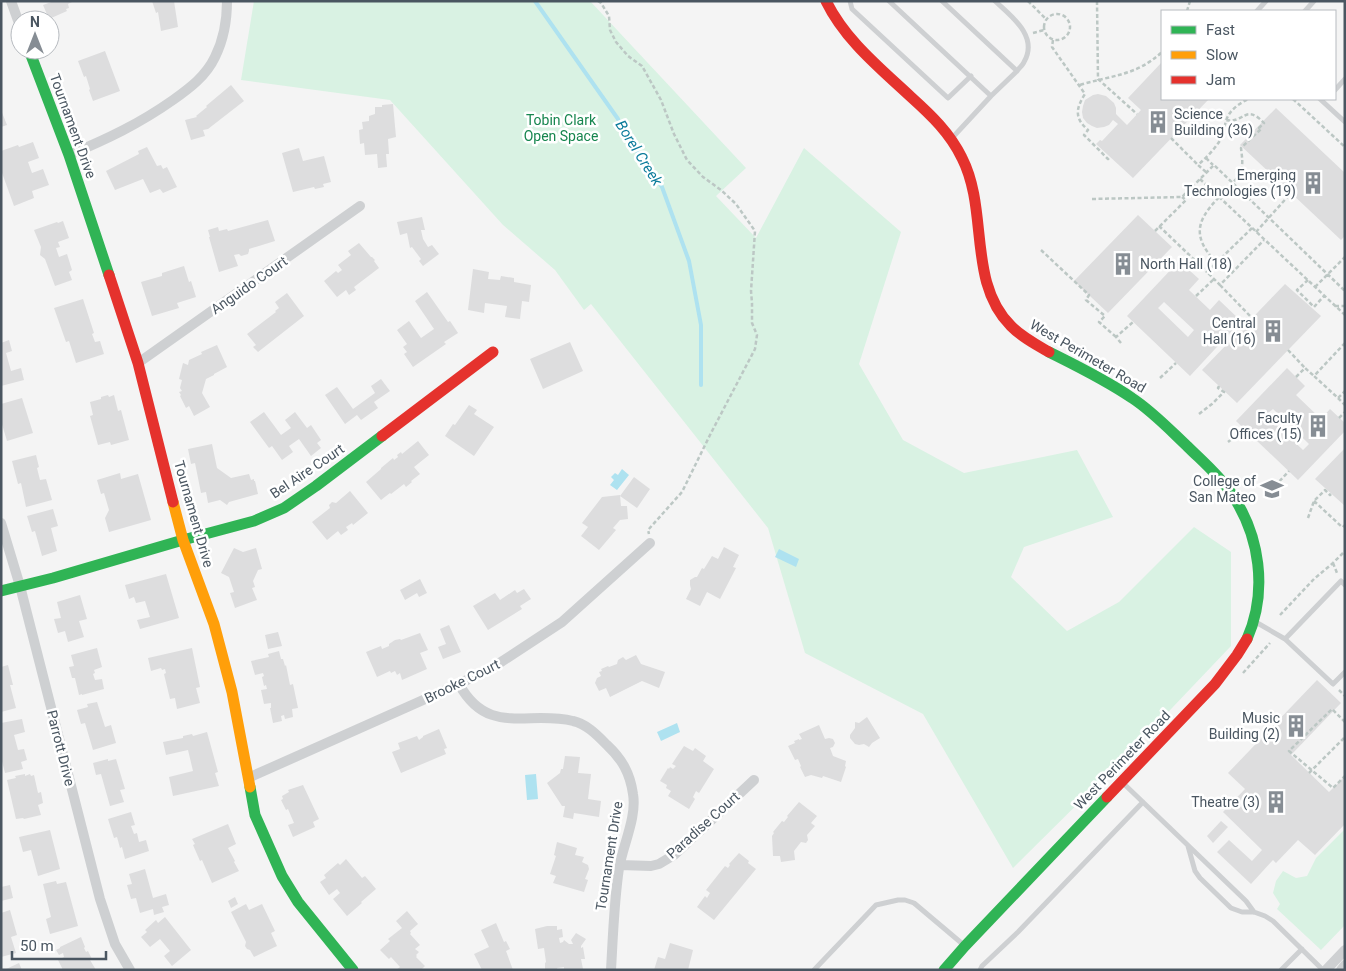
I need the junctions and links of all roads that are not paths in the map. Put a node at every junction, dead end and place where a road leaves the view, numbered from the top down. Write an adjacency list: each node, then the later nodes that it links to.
1 (228, 1): 16 (street)
2 (826, 1): 15 (street, West Perimeter Road)
3 (850, 1): 9 (lane)
4 (889, 1): 9 (lane)
5 (942, 1): 8 (lane)
6 (995, 1): 8 (lane)
7 (33, 60): 16 (street, Tournament Drive)
8 (1017, 71): 12 (lane)
9 (971, 76): 12 (lane)
10 (1345, 79): 11 (lane)
11 (1336, 89)
12 (991, 96): 15 (lane)
13 (1323, 100): 14 (lane)
14 (1345, 122)
15 (952, 138): 26 (street, West Perimeter Road)
16 (68, 155): 19 (street, Tournament Drive)
17 (360, 206): 19 (street, Anguido Court)
18 (493, 352): 21 (street, Bel Aire Court)
19 (138, 363): 21 (street, Tournament Drive)
20 (1, 523): 24 (street, Parrott Drive)
21 (183, 540): 24 (street, Bel Aire Court); 30 (street, Tournament Drive)
22 (650, 543): 29 (street, Brooke Court)
23 (1345, 585): 27 (lane)
24 (20, 586): 25 (street, Bel Aire Court); 41 (street, Parrott Drive)
25 (1, 591)
26 (1254, 620): 27 (lane); 32 (street, West Perimeter Road)
27 (1286, 638): 28 (lane)
28 (1345, 672)
29 (459, 684): 30 (street, Brooke Court); 35 (street, Tournament Drive)
30 (248, 778): 42 (street, Tournament Drive)
31 (754, 780): 35 (street, Paradise Court)
32 (1122, 782): 33 (lane); 37 (street, West Perimeter Road)
33 (1143, 802): 34 (lane); 46 (lane)
34 (1188, 846): 36 (lane); 36 (lane)
35 (620, 865): 43 (street, Tournament Drive)
36 (1254, 912): 38 (lane)
37 (965, 946): 44 (lane); 45 (street, West Perimeter Road)
38 (1302, 949): 47 (lane); 48 (lane)
39 (1345, 950): 48 (street)
40 (1345, 965): 49 (street)
41 (130, 970)
42 (353, 970)
43 (610, 970)
44 (814, 970)
45 (944, 970)
46 (980, 970)
47 (1281, 970)
48 (1325, 970)
49 (1340, 970)

